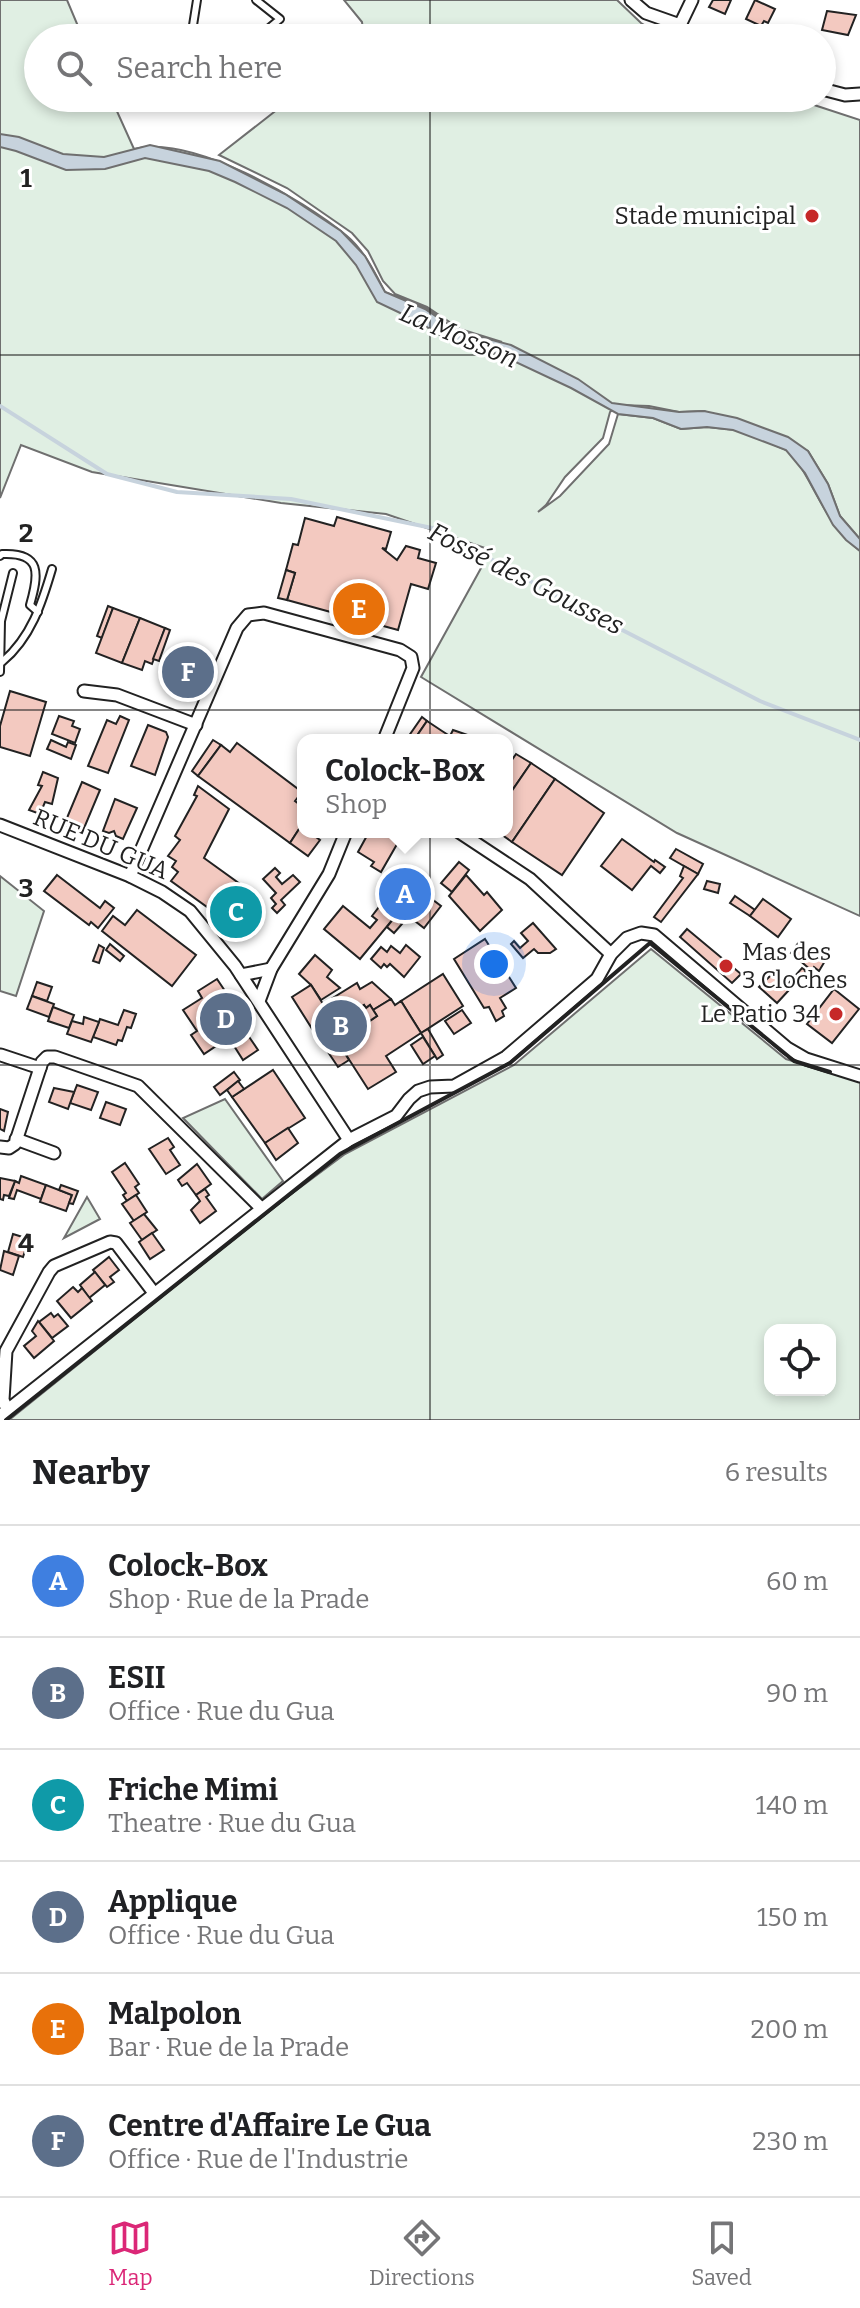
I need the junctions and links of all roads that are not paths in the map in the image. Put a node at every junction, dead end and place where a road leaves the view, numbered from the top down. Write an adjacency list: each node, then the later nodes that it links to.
1 (197, 0): 5 (lane)
2 (256, 0): 6 (lane)
3 (631, 0): 7 (street)
4 (692, 0): 8 (street)
5 (193, 24)
6 (274, 24)
7 (677, 24)
8 (680, 24)
9 (836, 93): 10 (street)
10 (860, 94)
11 (0, 556): 14 (lane)
12 (52, 569): 14 (lane)
13 (13, 573): 15 (lane)
14 (38, 612): 15 (lane)
15 (2, 662): 16 (lane)
16 (0, 672)
17 (84, 691): 18 (street)
18 (196, 725): 19 (street); 23 (street)
19 (386, 734)
20 (0, 825): 23 (street, RUE DU GUA)
21 (344, 838): 25 (street)
22 (468, 838): 24 (street)
23 (130, 876): 26 (street, RUE DU GUA)
24 (611, 954): 30 (street); 32 (street)
25 (271, 969): 26 (street); 27 (street)
26 (241, 975): 27 (street, RUE DU GUA)
27 (259, 1001): 32 (street, RUE DU GUA)
28 (1, 1055): 29 (street)
29 (40, 1068): 31 (street); 35 (street)
30 (860, 1076)
31 (16, 1139): 33 (street); 34 (street)
32 (349, 1140): 35 (street)
33 (0, 1147)
34 (54, 1153)
35 (261, 1208): 36 (street)
36 (154, 1293): 37 (street); 37 (street)
37 (4, 1412)

